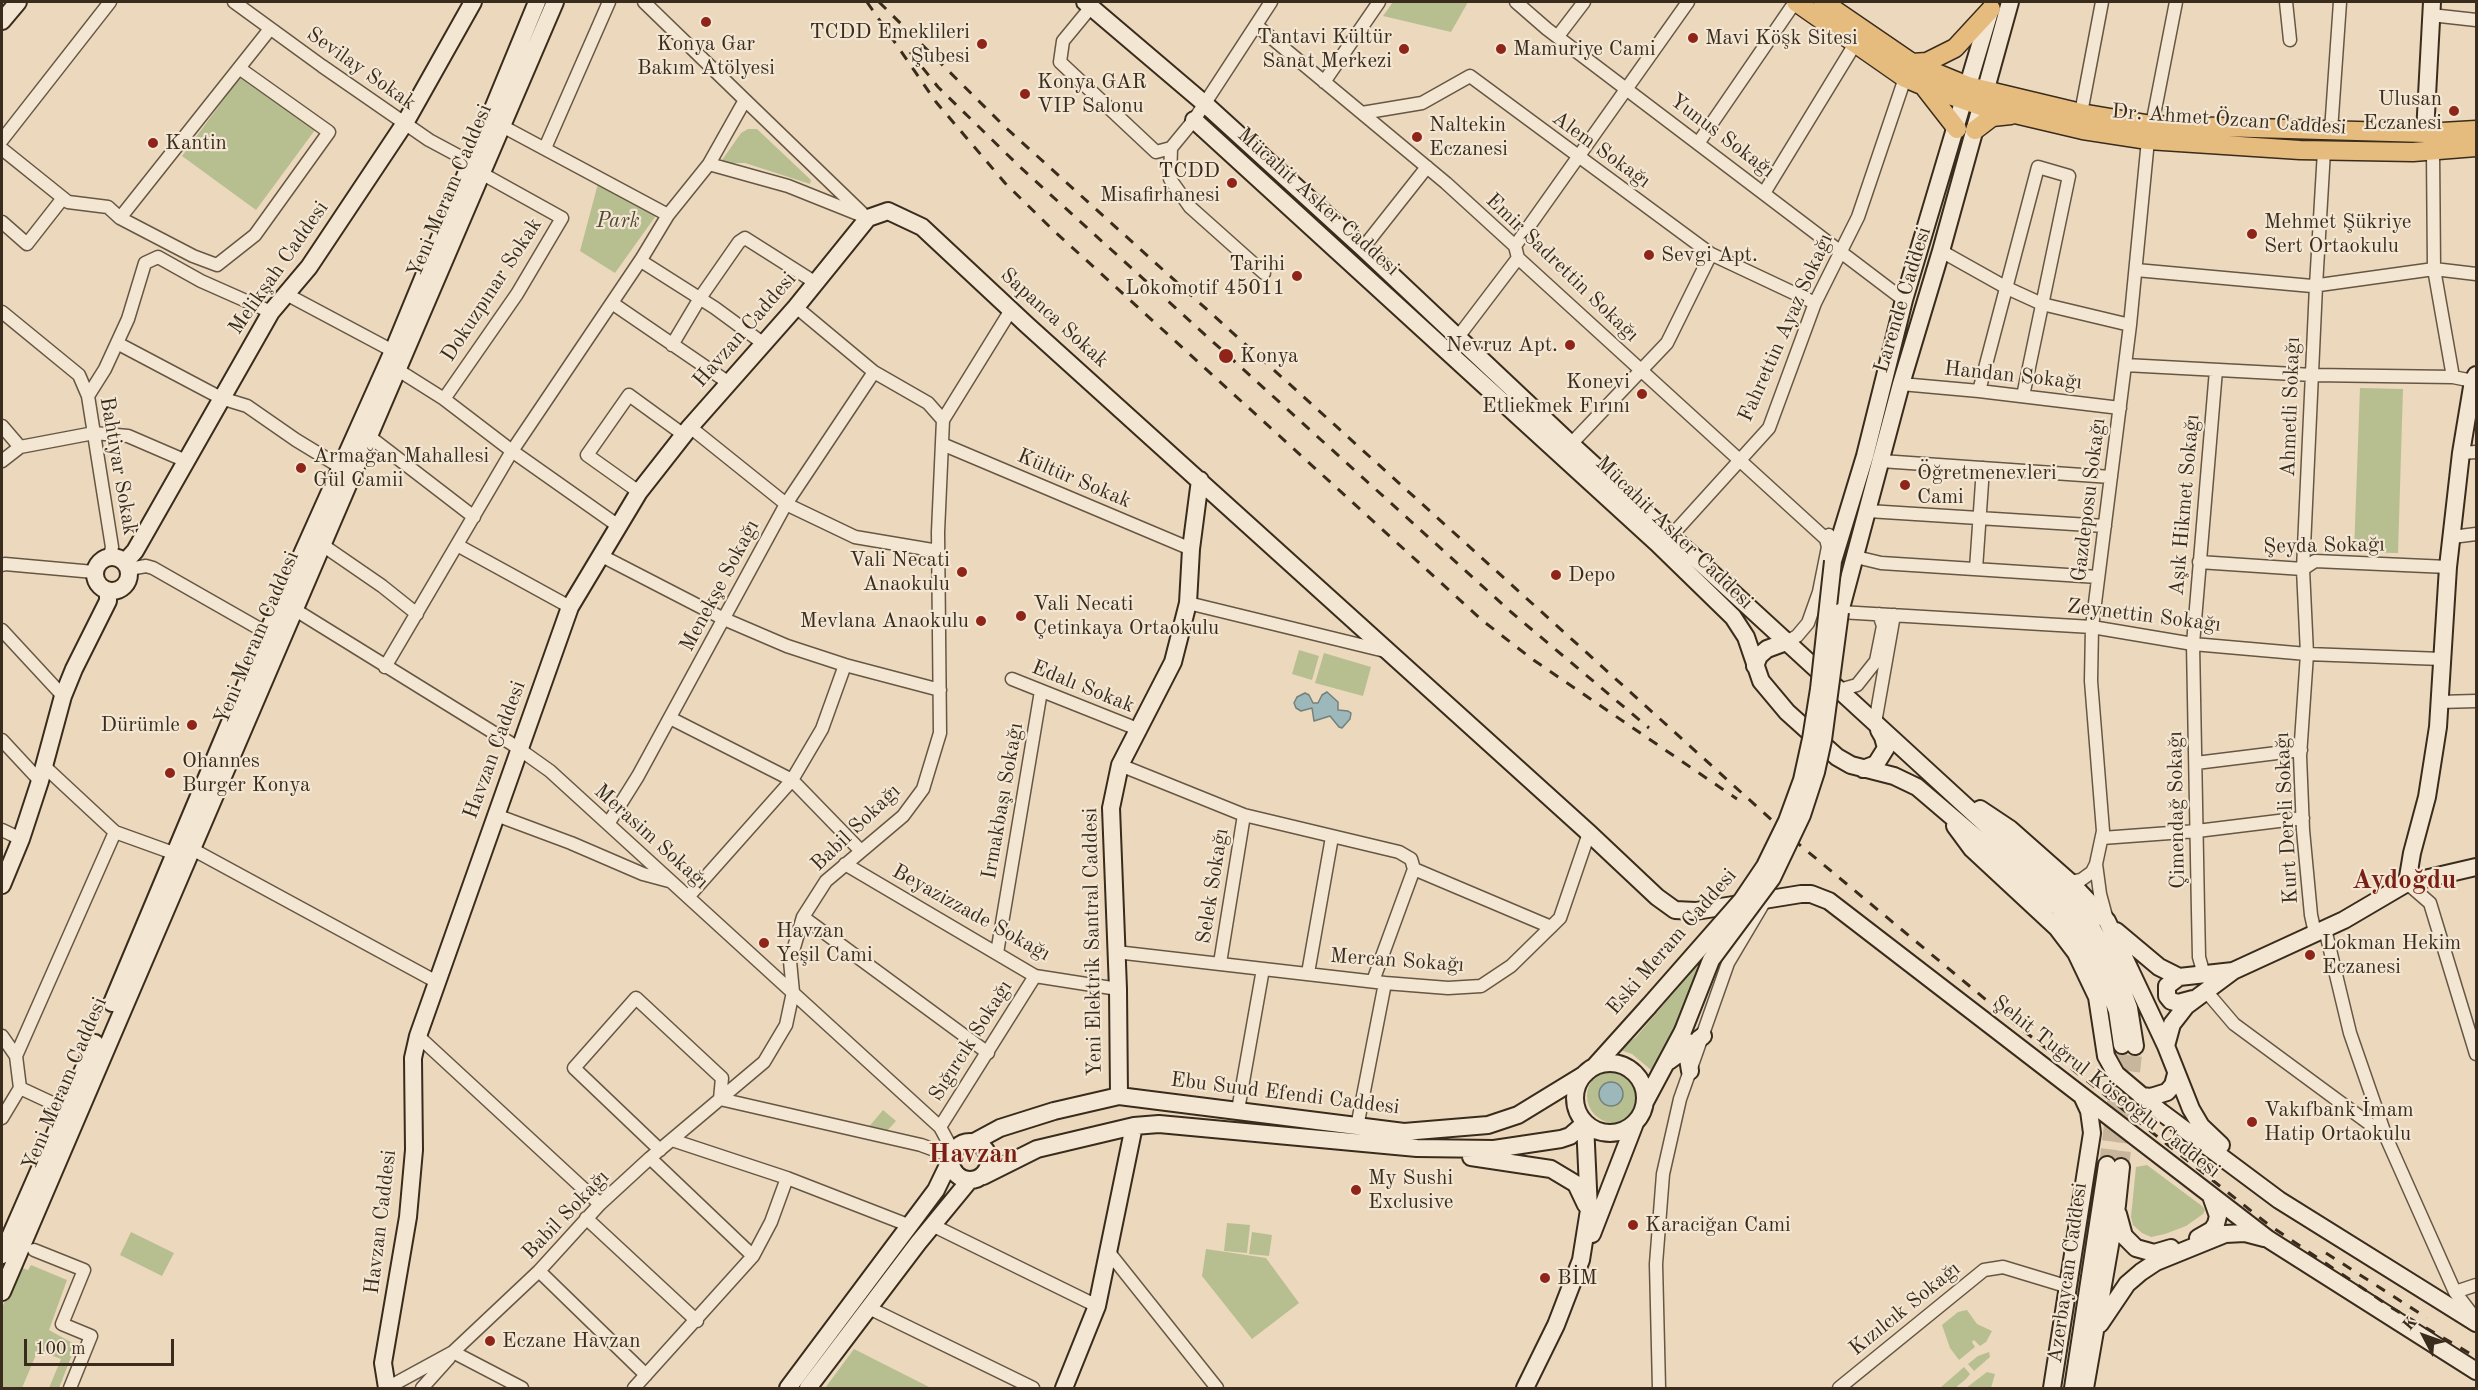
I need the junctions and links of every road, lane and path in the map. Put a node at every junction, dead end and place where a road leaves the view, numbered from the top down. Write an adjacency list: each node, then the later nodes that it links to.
1 (4, 2): 23 (main road)
2 (18, 2): 27 (main road)
3 (110, 2): 52 (street)
4 (234, 2): 29 (street, Sevilay Sokak)
5 (473, 2): 45 (main road, Melikşah Caddesi)
6 (537, 2): 63 (main road, Yeni Meram Caddesi)
7 (555, 2): 46 (main road, Yeni Meram Caddesi)
8 (609, 2): 55 (street)
9 (644, 2): 39 (street)
10 (1271, 2): 28 (street)
11 (1379, 2): 35 (street)
12 (1516, 2): 30 (street, Yunus Sokağı)
13 (1584, 2): 30 (street)
14 (1688, 2): 37 (street)
15 (1796, 2): 32 (main road); 53 (street)
16 (1823, 2): 34 (main road)
17 (2010, 2): 38 (main road, Larende Caddesi)
18 (2102, 2): 42 (street)
19 (2176, 2): 50 (street, Gazdeposu Sokağı)
20 (2286, 2): 31 (street)
21 (2340, 2): 49 (street)
22 (1088, 4): 40 (main road, Mücahit Asker Caddesi); 56 (street)
23 (2, 5)
24 (1992, 5): 34 (main road); 38 (main road, Larende Caddesi)
25 (2432, 8): 26 (street); 51 (main road)
26 (2476, 20)
27 (2, 21)
28 (1256, 25): 35 (street, Emir Sadrettin Sokağı); 40 (street)
29 (270, 29): 33 (street); 45 (street, Sevilay Sokak)
30 (1558, 36): 37 (street, Yunus Sokağı)
31 (2290, 40)
32 (1855, 44): 34 (main road); 64 (street)
33 (239, 68): 67 (street); 67 (street)
34 (1908, 70): 36 (main road); 38 (main road); 73 (street, Fahrettin Ayaz Sokağı)
35 (1324, 82): 41 (street, Emir Sadrettin Sokağı)
36 (1924, 86): 38 (main road); 47 (main road)
37 (1628, 88): 53 (street, Yunus Sokağı); 60 (street)
38 (1975, 96): 42 (main road, Dr. Ahmet Özcan Caddesi); 43 (main road, Dr. Ahmet Özcan Caddesi); 47 (main road, Larende Caddesi)
39 (745, 100): 61 (street); 68 (street)
40 (1206, 105): 44 (street); 70 (main road, Mücahit Asker Caddesi)
41 (1362, 113): 60 (street, Alem Sokağı); 62 (street, Emir Sadrettin Sokağı)
42 (2081, 113): 50 (main road, Dr. Ahmet Özcan Caddesi)
43 (2015, 114): 47 (main road); 50 (main road, Dr. Ahmet Özcan Caddesi)
44 (1194, 120): 56 (street); 177 (main road, Mücahit Asker Caddesi)
45 (405, 123): 63 (street, Sevilay Sokak); 83 (main road, Melikşah Caddesi)
46 (502, 126): 55 (street); 63 (main road, Yeni Meram Caddesi)
47 (1966, 129): 71 (main road, Larende Caddesi); 85 (main road, Larende Caddesi)
48 (2476, 130): 51 (main road, Dr. Ahmet Özcan Caddesi)
49 (2331, 131): 50 (main road, Dr. Ahmet Özcan Caddesi); 51 (main road, Dr. Ahmet Özcan Caddesi)
50 (2150, 133): 58 (main road, Dr. Ahmet Özcan Caddesi); 76 (street, Gazdeposu Sokağı)
51 (2425, 133)
52 (2, 140)
53 (1699, 142): 64 (street, Yunus Sokağı)
54 (2476, 147): 59 (main road, Dr. Ahmet Özcan Caddesi)
55 (545, 148): 66 (street)
56 (1171, 148): 78 (street)
57 (2, 149): 65 (street)
58 (2324, 151): 59 (main road, Dr. Ahmet Özcan Caddesi); 81 (street, Ahmetli Sokağı)
59 (2433, 151): 77 (street)
60 (1578, 158): 72 (street); 74 (street, Alem Sokağı)
61 (709, 164): 66 (street); 68 (street)
62 (1427, 167): 70 (street); 72 (street, Emir Sadrettin Sokağı)
63 (475, 168): 98 (main road, Yeni Meram Caddesi); 100 (main road, Yeni Meram Caddesi); 113 (street, Dokuzpınar Sokak)
64 (1764, 192): 73 (street, Yunus Sokağı)
65 (63, 198): 67 (street); 69 (street)
66 (668, 215): 75 (street)
67 (120, 218)
68 (868, 218): 80 (main road, Havzan Caddesi); 90 (main road, Sapanca Sokak)
69 (2, 222)
70 (1363, 248): 94 (main road, Mücahit Asker Caddesi)
71 (1941, 251): 82 (street); 108 (main road, Larende Caddesi)
72 (1516, 252): 94 (street); 102 (street, Emir Sadrettin Sokağı)
73 (1839, 252): 85 (street, Yunus Sokağı); 87 (street, Fahrettin Ayaz Sokağı)
74 (1711, 254): 87 (street, Alem Sokağı); 102 (street)
75 (641, 261): 84 (street); 86 (street)
76 (2136, 270): 81 (street); 93 (street, Gazdeposu Sokağı)
77 (2434, 270): 79 (street); 81 (street); 105 (street)
78 (1264, 273)
79 (2476, 274)
80 (816, 283): 84 (street); 89 (main road, Havzan Caddesi)
81 (2316, 286): 104 (street, Ahmetli Sokağı)
82 (2007, 288): 88 (street); 88 (street); 109 (street)
83 (286, 294): 92 (main road, Melikşah Caddesi); 98 (street)
84 (700, 298): 96 (street); 97 (street)
85 (1904, 300): 143 (main road, Larende Caddesi)
86 (612, 303): 97 (street); 123 (street)
87 (1815, 303): 125 (street, Fahrettin Ayaz Sokağı)
88 (2042, 304): 93 (street); 111 (street)
89 (796, 307): 96 (main road, Havzan Caddesi); 103 (street)
90 (1011, 310): 115 (street, Babil Sokağı); 132 (main road, Sapanca Sokak)
91 (2, 312): 110 (street, Bahtiyar Sokak)
92 (271, 312): 95 (street); 112 (main road, Melikşah Caddesi)
93 (2130, 325): 99 (street, Gazdeposu Sokağı)
94 (1458, 336): 121 (main road, Mücahit Asker Caddesi)
95 (117, 342): 110 (street); 112 (street)
96 (764, 344): 107 (main road, Havzan Caddesi)
97 (672, 345): 107 (street)
98 (393, 351): 129 (main road, Yeni Meram Caddesi)
99 (2125, 365): 101 (street); 114 (street, Gazdeposu Sokağı)
100 (398, 370): 113 (street); 119 (main road, Yeni Meram Caddesi)
101 (2216, 370): 104 (street); 152 (street, Aşık Hikmet Sokağı)
102 (1641, 371): 121 (street); 125 (street, Emir Sadrettin Sokağı)
103 (874, 372): 115 (street); 134 (street, Menekşe Sokağı)
104 (2313, 375): 105 (street); 156 (street, Ahmetli Sokağı)
105 (2453, 377): 106 (street)
106 (2475, 378): 124 (main road)
107 (729, 383): 117 (main road, Havzan Caddesi)
108 (1901, 384): 109 (street, Handan Sokağı); 126 (main road, Larende Caddesi)
109 (1979, 391): 111 (street, Handan Sokağı)
110 (88, 396): 118 (street, Bahtiyar Sokak)
111 (2023, 396): 114 (street, Handan Sokağı)
112 (221, 398): 128 (main road, Melikşah Caddesi); 129 (street)
113 (444, 399): 123 (street)
114 (2120, 408): 131 (street, Gazdeposu Sokağı)
115 (943, 420): 120 (street, Babil Sokağı)
116 (2, 426): 122 (street)
117 (687, 431): 133 (main road, Havzan Caddesi); 133 (street); 134 (street)
118 (93, 433): 122 (street); 128 (street); 151 (street, Bahtiyar Sokak)
119 (370, 437): 136 (street); 144 (main road, Yeni Meram Caddesi)
120 (942, 444): 146 (street, Kültür Sokak); 147 (street, Babil Sokağı)
121 (1571, 444): 141 (main road, Mücahit Asker Caddesi)
122 (20, 447): 127 (street)
123 (512, 452): 136 (street); 138 (street)
124 (2469, 452): 142 (main road)
125 (1740, 460): 141 (street, Fahrettin Ayaz Sokağı); 143 (street, Emir Sadrettin Sokağı)
126 (1881, 460): 130 (street); 135 (main road, Larende Caddesi)
127 (2, 461)
128 (186, 461): 151 (main road, Melikşah Caddesi)
129 (342, 468): 161 (main road, Yeni Meram Caddesi)
130 (1983, 468): 131 (street); 137 (street)
131 (2111, 477): 139 (street, Gazdeposu Sokağı)
132 (1200, 480): 146 (main road, Yeni Elektrik Santral Caddesi); 173 (main road, Sapanca Sokak)
133 (639, 492): 138 (main road, Havzan Caddesi)
134 (786, 504): 147 (street); 167 (street, Menekşe Sokağı)
135 (1868, 511): 137 (street); 149 (main road, Larende Caddesi)
136 (474, 517): 145 (street)
137 (1978, 518): 139 (street); 155 (street)
138 (617, 525): 148 (main road, Havzan Caddesi)
139 (2105, 526): 158 (street, Gazdeposu Sokağı)
140 (2476, 534): 142 (street)
141 (1672, 535): 171 (main road, Mücahit Asker Caddesi)
142 (2452, 537): 154 (main road)
143 (1831, 541): 150 (main road, Larende Caddesi); 171 (street)
144 (321, 544): 161 (main road, Yeni Meram Caddesi); 164 (street)
145 (457, 545): 162 (street); 164 (street)
146 (1191, 549): 160 (main road, Yeni Elektrik Santral Caddesi)
147 (938, 551): 180 (street, Babil Sokağı)
148 (600, 555): 162 (main road, Havzan Caddesi); 167 (street)
149 (1856, 557): 155 (street); 163 (main road, Larende Caddesi)
150 (1833, 561): 250 (main road, Eski Meram Caddesi, bridge)
151 (122, 562): 157 (main road, Melikşah Caddesi); 159 (main road, Melikşah Caddesi); 170 (street)
152 (2199, 562): 156 (street, Şeyda Sokağı); 172 (street, Aşık Hikmet Sokağı)
153 (2, 563): 157 (street)
154 (2448, 567): 156 (street, Şeyda Sokağı); 174 (main road)
155 (1976, 569): 158 (street)
156 (2303, 569): 175 (street, Ahmetli Sokağı)
157 (94, 572): 159 (main road)
158 (2098, 577): 168 (street, Gazdeposu Sokağı)
159 (108, 591): 183 (main road)
160 (1188, 603): 173 (street); 188 (main road, Yeni Elektrik Santral Caddesi)
161 (288, 605): 170 (main road, Yeni Meram Caddesi); 178 (street, Merasim Sokağı); 210 (main road, Yeni Meram Caddesi)
162 (570, 607): 190 (main road, Havzan Caddesi)
163 (1840, 612): 165 (street, Zeynettin Sokağı); 240 (main road, Eski Meram Caddesi, bridge)
164 (417, 614): 178 (street)
165 (1879, 614): 166 (street, Zeynettin Sokağı); 181 (street)
166 (1894, 615): 168 (street, Zeynettin Sokağı); 187 (street)
167 (724, 619): 176 (street); 186 (street, Menekşe Sokağı)
168 (2092, 627): 172 (street, Zeynettin Sokağı); 208 (street, Gazdeposu Sokağı)
169 (2, 630): 183 (street)
170 (267, 633): 212 (main road, Yeni Meram Caddesi)
171 (1786, 642): 177 (main road); 181 (main road, Mücahit Asker Caddesi)
172 (2193, 644): 175 (street, Zeynettin Sokağı); 192 (street, Çimendağ Sokağı)
173 (1390, 652): 206 (main road, Sapanca Sokak)
174 (2442, 658): 175 (street, Zeynettin Sokağı); 185 (main road)
175 (2306, 659): 191 (street, Kurt Dereli Sokağı)
176 (845, 665): 180 (street); 196 (street)
177 (1755, 666): 194 (main road, Mücahit Asker Caddesi)
178 (385, 667): 190 (street, Merasim Sokağı)
179 (1012, 680): 182 (street, Edalı Sokak)
180 (940, 690): 211 (street, Babil Sokağı)
181 (1839, 690): 187 (main road, Mücahit Asker Caddesi)
182 (1041, 691): 188 (street, Edalı Sokak); 229 (street, Irmakbaşı Sokağı)
183 (63, 696): 195 (main road)
184 (2476, 701): 185 (street)
185 (2439, 702): 219 (main road)
186 (670, 718): 196 (street); 202 (street, Menekşe Sokağı)
187 (1875, 723): 194 (main road); 197 (main road, Mücahit Asker Caddesi)
188 (1140, 730): 193 (main road, Yeni Elektrik Santral Caddesi)
189 (2, 740): 195 (street)
190 (520, 750): 199 (main road, Havzan Caddesi); 202 (street, Merasim Sokağı)
191 (2301, 750): 192 (street); 201 (street, Kurt Dereli Sokağı)
192 (2196, 763): 204 (street, Çimendağ Sokağı)
193 (1120, 765): 200 (street); 228 (main road, Yeni Elektrik Santral Caddesi)
194 (1863, 770): 198 (main road, Mücahit Asker Caddesi)
195 (42, 774): 205 (street); 209 (main road)
196 (792, 780): 211 (street); 221 (street)
197 (1949, 793): 198 (main road, Mücahit Asker Caddesi); 218 (main road)
198 (1946, 810): 255 (main road)
199 (496, 815): 217 (street); 235 (main road, Havzan Caddesi)
200 (1244, 815): 207 (street); 230 (street, Selek Sokağı)
201 (2303, 818): 204 (street); 227 (street, Kurt Dereli Sokağı)
202 (608, 824): 217 (street, Merasim Sokağı)
203 (2, 830): 209 (street)
204 (2197, 831): 208 (street); 237 (street, Çimendağ Sokağı)
205 (115, 832): 212 (street); 248 (street)
206 (1589, 833): 223 (main road, Sapanca Sokak); 226 (street, Mercan Sokağı)
207 (1332, 837): 216 (street); 232 (street)
208 (2102, 838): 214 (street, Gazdeposu Sokağı)
209 (21, 839): 220 (main road)
210 (192, 849): 235 (street); 293 (main road, Yeni Meram Caddesi)
211 (860, 850): 213 (street, Babil Sokağı)
212 (176, 854): 259 (main road, Yeni Meram Caddesi)
213 (845, 864): 224 (street, Babil Sokağı); 229 (street, Beyazizzade Sokağı)
214 (2096, 864): 218 (street); 225 (street)
215 (2476, 867): 219 (main road)
216 (1414, 869): 226 (street); 236 (street)
217 (670, 881): 221 (street, Merasim Sokağı)
218 (2070, 882): 225 (main road)
219 (2407, 883): 227 (main road); 247 (street)
220 (2, 885)
221 (688, 897): 239 (street, Merasim Sokağı)
222 (1766, 900): 223 (main road, Şehit Tuğrul Köseoğlu Caddesi); 243 (street); 256 (main road, Şehit Tuğrul Köseoğlu Caddesi)
223 (1696, 911)
224 (803, 917): 239 (street, Babil Sokağı); 246 (street)
225 (2109, 924): 234 (main road); 244 (main road)
226 (1551, 927): 236 (street, Mercan Sokağı)
227 (2320, 931): 237 (main road); 267 (street, Kurt Dereli Sokağı)
228 (1116, 952): 230 (street, Mercan Sokağı); 238 (main road, Yeni Elektrik Santral Caddesi)
229 (997, 953): 233 (street, Beyazizzade Sokağı)
230 (1220, 963): 231 (street, Mercan Sokağı)
231 (1263, 969): 232 (street, Mercan Sokağı); 260 (street)
232 (1308, 973): 236 (street, Mercan Sokağı)
233 (1035, 976): 238 (street, Beyazizzade Sokağı); 246 (street, Sığırcık Sokağı)
234 (2179, 977): 237 (main road); 237 (main road)
235 (435, 981): 242 (main road, Havzan Caddesi)
236 (1379, 982): 266 (street)
237 (2201, 988): 244 (main road); 267 (street)
238 (1118, 989): 254 (main road, Yeni Elektrik Santral Caddesi)
239 (793, 992): 257 (street, Babil Sokağı); 265 (street, Merasim Sokağı)
240 (1683, 1031): 245 (main road); 249 (main road, Eski Meram Caddesi)
241 (2, 1036): 248 (street)
242 (418, 1036): 277 (street); 303 (main road, Havzan Caddesi)
243 (1703, 1036): 245 (main road); 251 (street)
244 (2166, 1046): 252 (main road)
245 (1686, 1049): 249 (main road); 251 (main road)
246 (988, 1053): 265 (street, Sığırcık Sokağı)
247 (2476, 1054)
248 (16, 1056): 253 (street)
249 (1666, 1063): 258 (main road, Eski Meram Caddesi)
250 (1589, 1070): 258 (main road); 262 (main road); 266 (main road, Ebu Suud Efendi Caddesi)
251 (1690, 1071): 314 (street)
252 (2176, 1074): 255 (main road); 281 (main road)
253 (20, 1088): 259 (street); 261 (street)
254 (1119, 1096): 260 (main road, Ebu Suud Efendi Caddesi); 269 (main road, Ebu Suud Efendi Caddesi)
255 (2141, 1096): 281 (main road)
256 (2082, 1097): 276 (main road, Şehit Tuğrul Köseoğlu Caddesi); 292 (main road)
257 (720, 1099): 268 (street, Babil Sokağı); 271 (street); 272 (street)
258 (1645, 1102): 263 (main road)
259 (65, 1109): 287 (main road, Yeni Meram Caddesi)
260 (1238, 1110): 266 (main road, Ebu Suud Efendi Caddesi)
261 (2, 1118)
262 (1585, 1123): 263 (main road); 270 (main road, Ebu Suud Efendi Caddesi); 279 (main road)
263 (1635, 1123): 289 (main road)
264 (1134, 1126): 270 (main road, Ebu Suud Efendi Caddesi); 275 (main road, Ebu Suud Efendi Caddesi); 286 (main road)
265 (940, 1127): 272 (street, Merasim Sokağı)
266 (1357, 1127)
267 (2386, 1137): 294 (street, Kurt Dereli Sokağı)
268 (672, 1140): 271 (street, Babil Sokağı); 274 (street)
269 (974, 1142): 272 (main road); 275 (main road)
270 (1417, 1148): 279 (main road)
271 (660, 1150): 273 (street, Babil Sokağı)
272 (952, 1156): 275 (main road); 282 (main road)
273 (650, 1158): 277 (street, Babil Sokağı); 288 (street)
274 (787, 1178): 282 (street); 288 (street)
275 (976, 1179): 283 (main road, Ebu Suud Efendi Caddesi)
276 (2211, 1196): 278 (main road); 284 (main road, Şehit Tuğrul Köseoğlu Caddesi)
277 (600, 1204): 280 (street, Babil Sokağı)
278 (2117, 1206): 299 (main road, Azerbaycan Caddesi); 317 (main road, Azerbaycan Caddesi)
279 (1588, 1210): 289 (main road)
280 (586, 1218): 290 (street, Babil Sokağı); 297 (street)
281 (2310, 1219): 298 (main road)
282 (908, 1225): 308 (main road)
283 (932, 1226): 295 (street); 296 (main road, Ebu Suud Efendi Caddesi)
284 (2268, 1239): 299 (main road); 301 (main road, Şehit Tuğrul Köseoğlu Caddesi)
285 (34, 1250): 304 (street)
286 (1107, 1250): 295 (main road); 312 (street)
287 (2, 1256)
288 (753, 1257): 297 (street)
289 (1581, 1260): 313 (main road)
290 (539, 1271): 300 (street, Babil Sokağı); 302 (street)
291 (2476, 1285): 294 (street)
292 (2068, 1287): 315 (street, Kızılcık Sokağı); 316 (main road)
293 (2, 1292)
294 (2455, 1292): 298 (street, Kurt Dereli Sokağı)
295 (1097, 1306): 311 (main road)
296 (869, 1308): 309 (main road, Ebu Suud Efendi Caddesi); 310 (street)
297 (697, 1321): 302 (street)
298 (2476, 1321)
299 (2094, 1335): 318 (main road, Azerbaycan Caddesi)
300 (453, 1352): 303 (street, Babil Sokağı); 305 (street); 306 (street)
301 (2476, 1371)
302 (646, 1375): 307 (street)
303 (386, 1388)
304 (70, 1389)
305 (422, 1389)
306 (522, 1389)
307 (634, 1389)
308 (788, 1389)
309 (808, 1389)
310 (1033, 1389)
311 (1064, 1389)
312 (1217, 1389)
313 (1525, 1389)
314 (1659, 1389)
315 (1839, 1389)
316 (2052, 1389)
317 (2073, 1389)
318 (2085, 1389)

